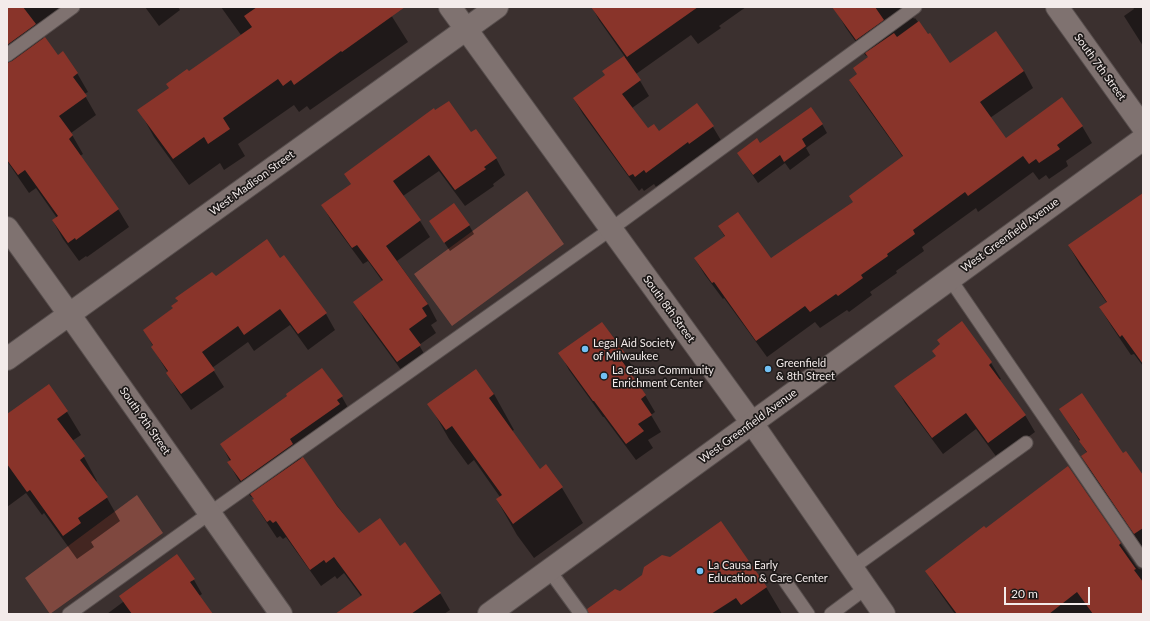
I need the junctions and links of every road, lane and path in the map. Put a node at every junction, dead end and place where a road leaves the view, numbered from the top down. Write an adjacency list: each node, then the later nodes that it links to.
1 (73, 7): 7 (lane)
2 (450, 7): 6 (street, South 8th Street)
3 (497, 7): 6 (street, West Madison Street)
4 (915, 7): 11 (lane)
5 (1057, 7): 8 (street, South 7th Street)
6 (466, 29): 11 (street, South 8th Street); 13 (street, West Madison Street)
7 (7, 55)
8 (1143, 126)
9 (1143, 139): 12 (street, West Greenfield Avenue)
10 (7, 228): 13 (street, South 9th Street)
11 (610, 228): 15 (street, South 8th Street); 17 (lane)
12 (950, 279): 15 (street, West Greenfield Avenue); 18 (lane)
13 (69, 314): 14 (street, West Madison Street); 17 (street, South 9th Street)
14 (7, 360)
15 (752, 423): 19 (street, South 8th Street); 20 (street, West Greenfield Avenue)
16 (1026, 443): 19 (lane)
17 (210, 513): 23 (lane); 24 (street, South 9th Street)
18 (1143, 561)
19 (852, 568): 22 (street, South 8th Street)
20 (549, 570): 25 (street, West Greenfield Avenue); 26 (lane)
21 (785, 581): 27 (lane)
22 (866, 588): 28 (lane); 29 (street, South 8th Street)
23 (70, 614)
24 (281, 614)
25 (489, 614)
26 (581, 614)
27 (808, 614)
28 (831, 614)
29 (884, 614)

